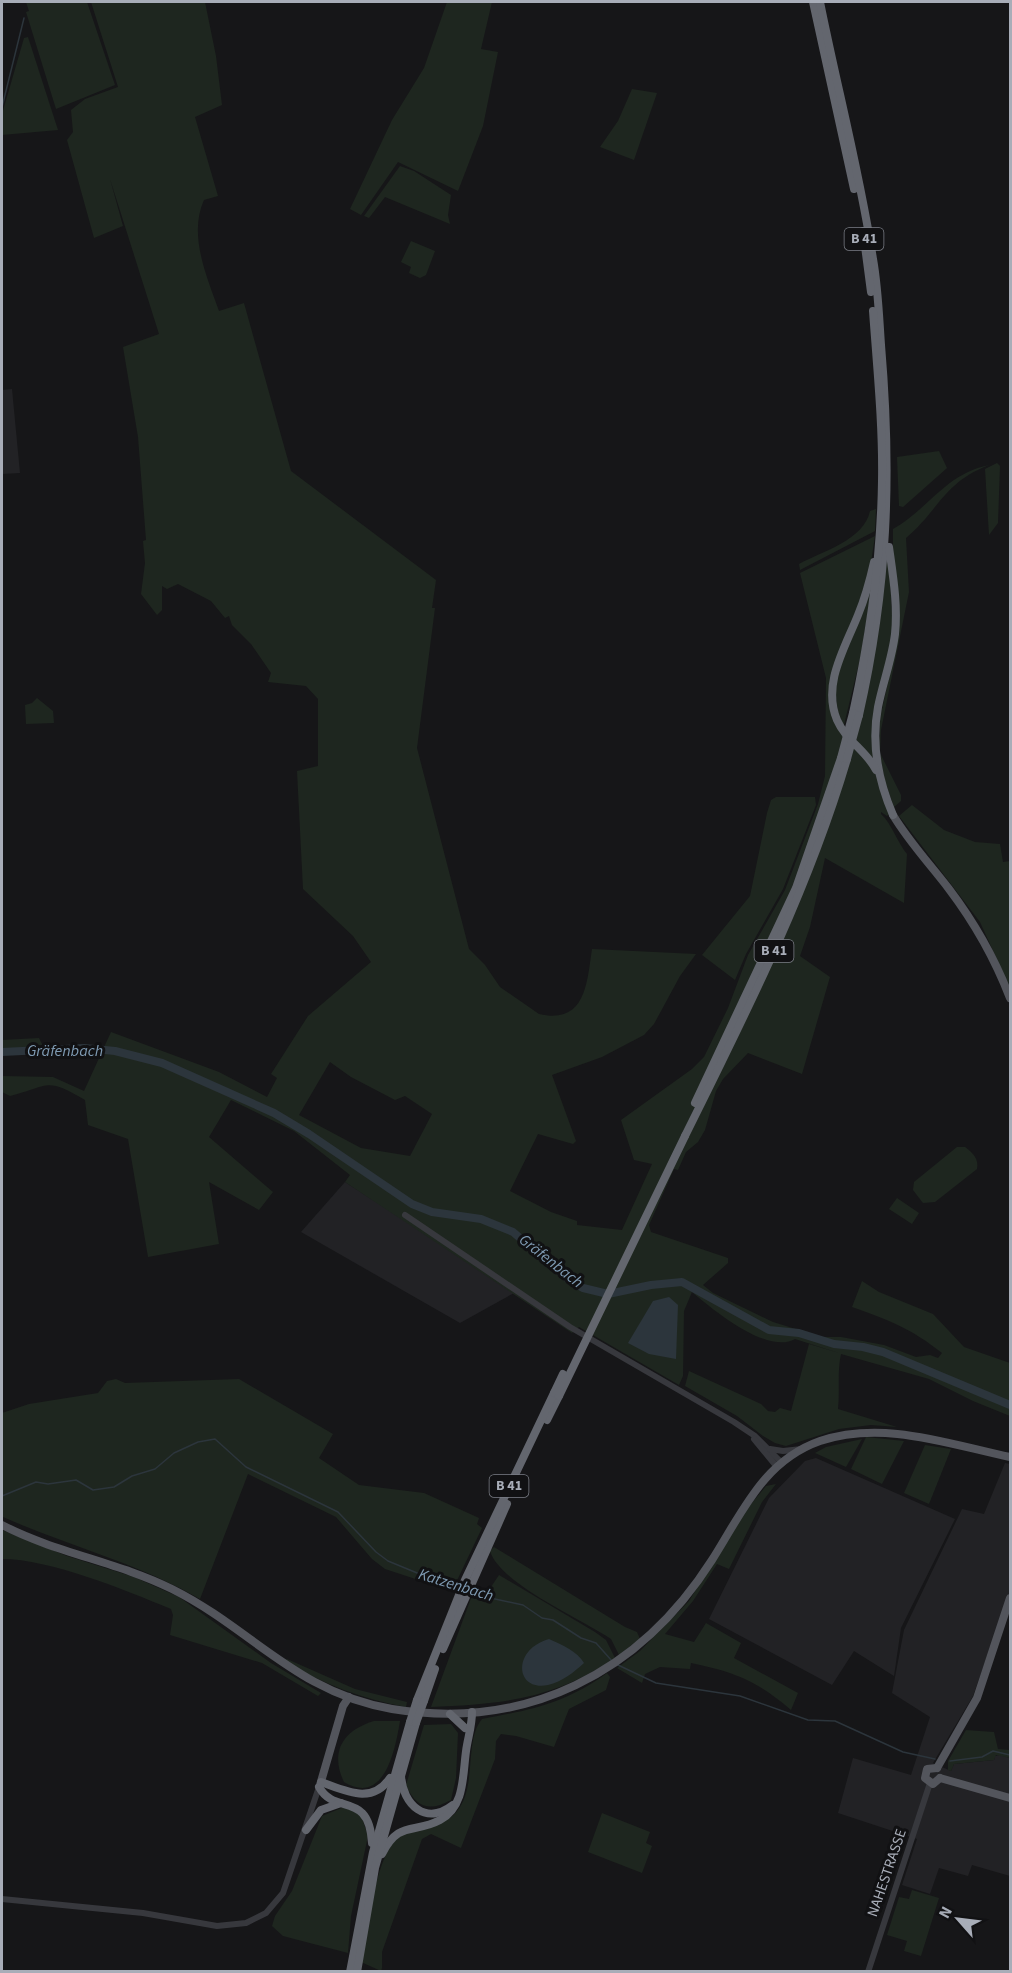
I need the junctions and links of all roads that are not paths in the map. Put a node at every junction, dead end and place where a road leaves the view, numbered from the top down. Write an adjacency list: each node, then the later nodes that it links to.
1 (813, 2): 3 (highway, B 41)
2 (820, 2): 3 (highway, B 41)
3 (883, 534): 4 (highway, B 41); 4 (highway, B 41); 24 (highway, B 41, bridge)
4 (879, 776): 5 (highway, B 41)
5 (893, 815): 6 (main road)
6 (1011, 998)
7 (405, 1215): 8 (street)
8 (744, 1428): 9 (street); 12 (street)
9 (770, 1449): 10 (street); 12 (street)
10 (805, 1449): 11 (main road); 12 (main road)
11 (1011, 1457)
12 (779, 1465): 18 (main road)
13 (2, 1526): 15 (main road)
14 (1011, 1598): 23 (main road)
15 (331, 1690): 16 (main road); 17 (main road)
16 (350, 1697): 17 (main road); 19 (main road); 21 (main road)
17 (341, 1713): 21 (main road)
18 (470, 1713): 19 (main road); 20 (highway); 22 (highway)
19 (450, 1714): 20 (highway)
20 (465, 1728): 22 (highway)
21 (338, 1729): 27 (main road)
22 (466, 1745): 28 (highway)
23 (937, 1768): 25 (main road); 26 (main road)
24 (398, 1770): 27 (highway, B 41); 28 (highway, B 41); 32 (highway, B 41); 33 (highway, B 41)
25 (940, 1778): 26 (main road); 29 (main road)
26 (930, 1783): 37 (street, NAHESTRASSE)
27 (320, 1785): 30 (highway, B 41); 31 (street)
28 (459, 1797): 33 (highway, B 41)
29 (1011, 1798)
30 (344, 1803): 31 (highway); 32 (highway, B 41)
31 (306, 1830): 34 (street)
32 (373, 1852): 35 (highway, B 41)
33 (375, 1868): 36 (highway, B 41)
34 (2, 1899)
35 (350, 1971)
36 (357, 1971)
37 (868, 1971)

